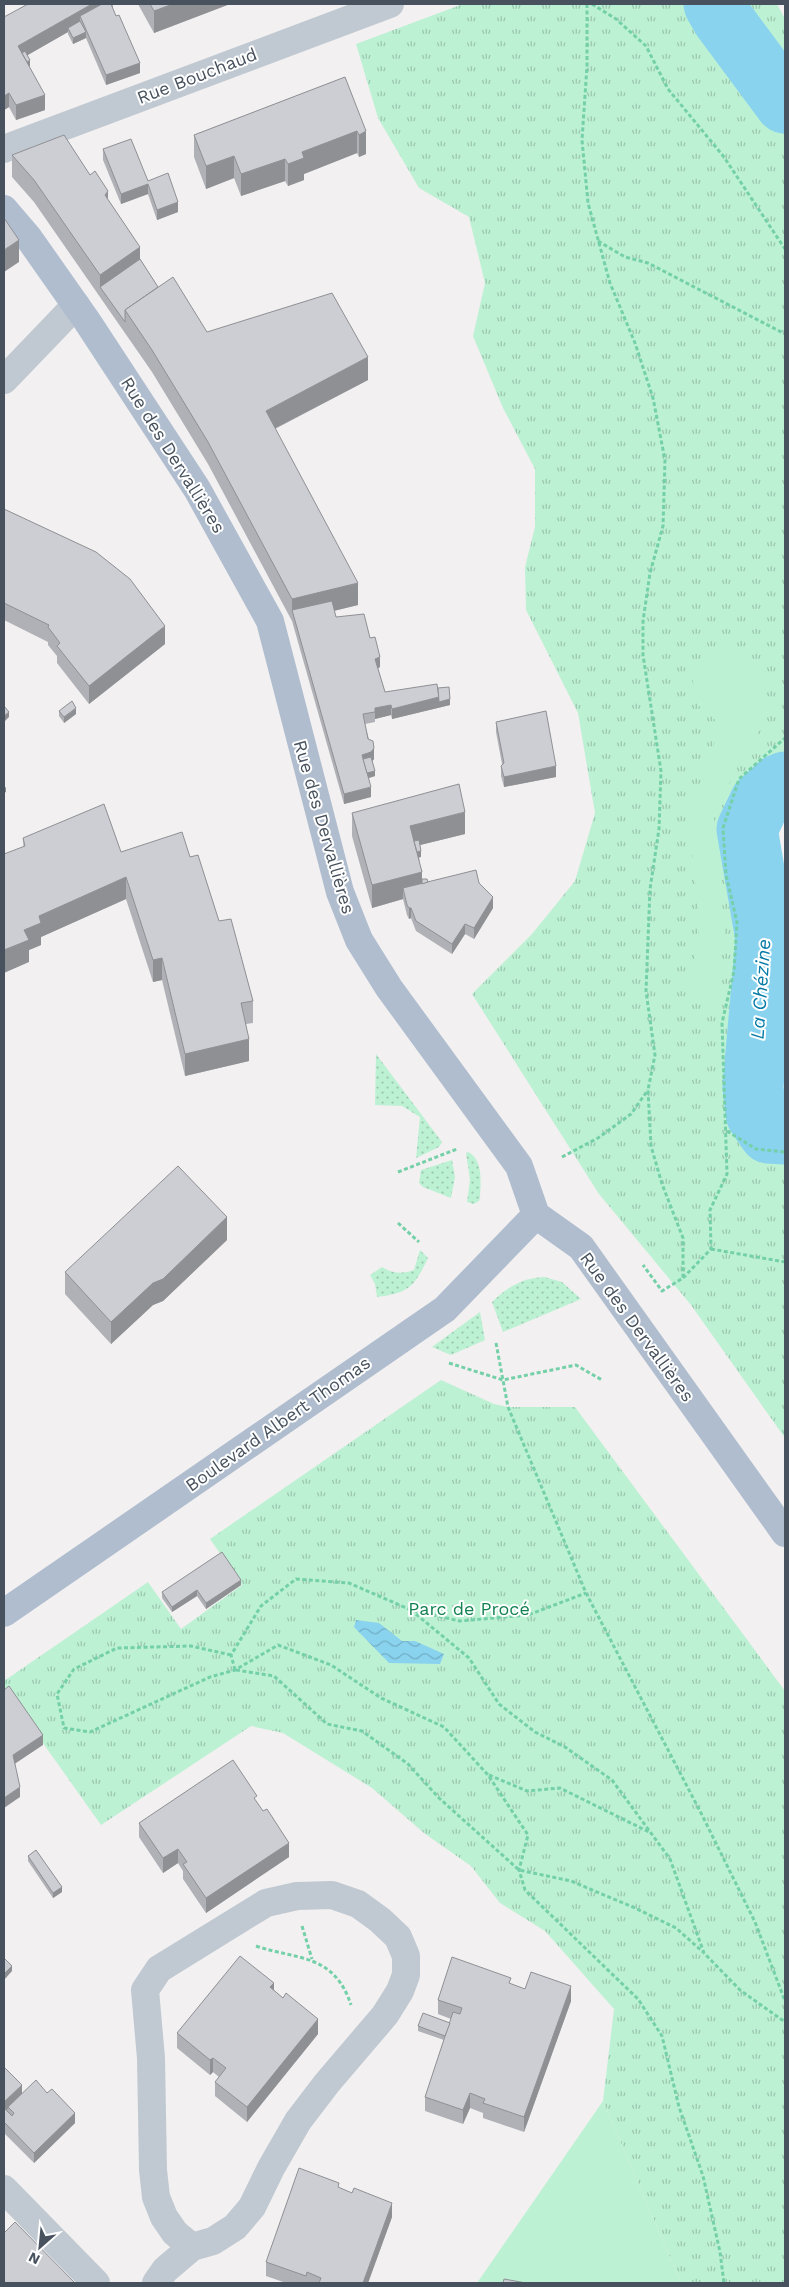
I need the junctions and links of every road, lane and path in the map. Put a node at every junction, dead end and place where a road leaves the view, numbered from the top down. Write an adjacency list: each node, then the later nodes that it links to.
1 (390, 4): 4 (street, Rue Bouchaud)
2 (587, 4): 6 (path)
3 (592, 4): 7 (path)
4 (4, 149)
5 (4, 209): 8 (main road, Rue des Dervallières)
6 (598, 240): 9 (path); 12 (path)
7 (785, 249)
8 (76, 305): 10 (street); 18 (main road, Rue des Dervallières)
9 (785, 334)
10 (4, 380)
11 (785, 738): 13 (path)
12 (648, 1090): 16 (path); 24 (path)
13 (726, 1130): 15 (path); 21 (path)
14 (457, 1149): 17 (path)
15 (785, 1152)
16 (562, 1157)
17 (398, 1172)
18 (536, 1215): 29 (main road, Rue des Dervallières); 32 (main road, Boulevard Albert Thomas)
19 (398, 1223): 20 (path)
20 (419, 1242)
21 (711, 1249): 22 (path); 24 (path)
22 (785, 1262)
23 (643, 1265): 24 (path)
24 (683, 1278)
25 (496, 1344): 27 (path)
26 (449, 1364): 27 (path)
27 (503, 1380): 28 (path); 30 (path)
28 (602, 1380)
29 (785, 1533)
30 (586, 1592): 31 (path); 42 (path)
31 (411, 1610): 33 (path); 36 (path)
32 (4, 1613)
33 (231, 1655): 34 (path); 34 (path)
34 (235, 1670): 35 (path); 37 (path)
35 (488, 1775): 36 (path); 37 (path)
36 (652, 1833): 40 (path)
37 (519, 1870): 40 (path); 49 (path)
38 (298, 1919): 41 (path)
39 (252, 1944): 41 (path)
40 (704, 1953): 44 (path)
41 (312, 1959): 43 (path)
42 (785, 2002)
43 (352, 2006)
44 (785, 2022)
45 (4, 2190): 47 (street)
46 (192, 2247): 46 (street); 48 (street)
47 (96, 2283)
48 (156, 2283)
49 (724, 2283)

